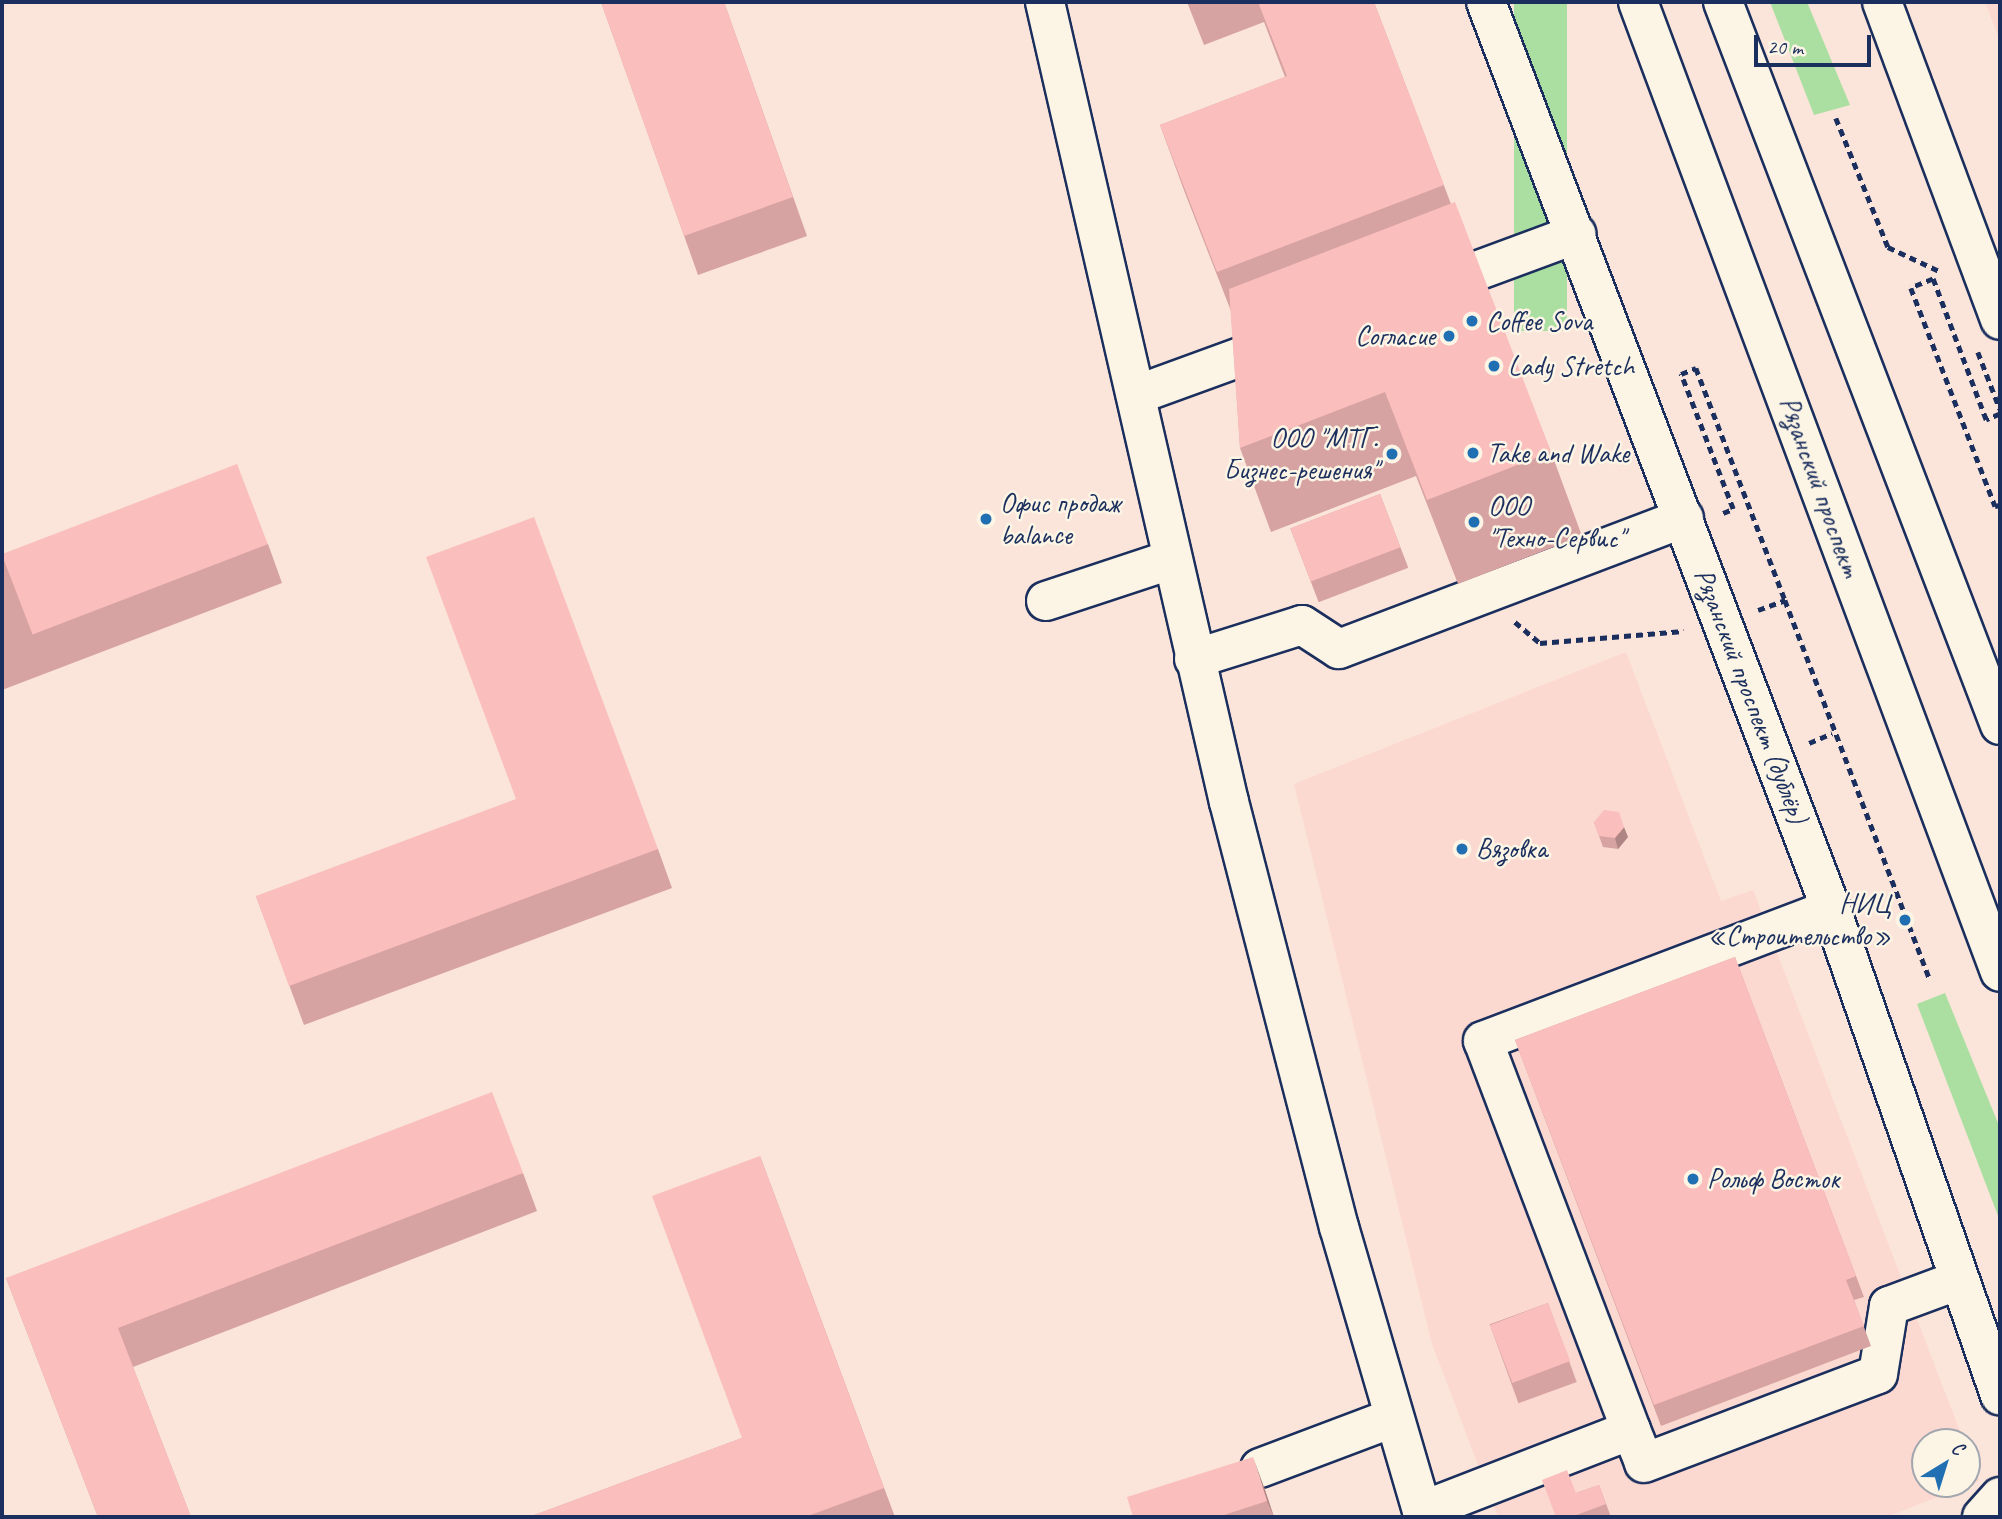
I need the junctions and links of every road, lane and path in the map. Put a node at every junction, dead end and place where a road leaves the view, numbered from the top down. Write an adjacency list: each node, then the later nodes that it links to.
1 (1045, 2): 12 (street)
2 (1486, 2): 7 (street, Рязанский проспект (дублёр))
3 (1638, 2): 26 (street, Рязанский проспект)
4 (1723, 2): 24 (street)
5 (1882, 2): 11 (street)
6 (1836, 118): 8 (path)
7 (1576, 234): 9 (street); 15 (street, Рязанский проспект (дублёр))
8 (1949, 276)
9 (1395, 300)
10 (1318, 329): 12 (street)
11 (1989, 334): 13 (path)
12 (1136, 395): 17 (street)
13 (2000, 411): 14 (path)
14 (2000, 505)
15 (1684, 517): 18 (street); 25 (street, Рязанский проспект (дублёр))
16 (1721, 526): 20 (path)
17 (1170, 559): 21 (street); 23 (street)
18 (1486, 596): 22 (path); 23 (street)
19 (1749, 600): 20 (path)
20 (1785, 600): 27 (path)
21 (1046, 601)
22 (1684, 631)
23 (1194, 659): 30 (street)
24 (2000, 725)
25 (1831, 909): 28 (street, Рязанский проспект (дублёр)); 31 (street)
26 (2000, 972)
27 (1930, 980)
28 (1959, 1280): 29 (street, Рязанский проспект (дублёр)); 31 (street)
29 (2000, 1395)
30 (1392, 1418): 32 (street); 34 (street)
31 (1631, 1430): 34 (street)
32 (1259, 1468)
33 (2000, 1497): 35 (street)
34 (1423, 1514)
35 (1982, 1517)

